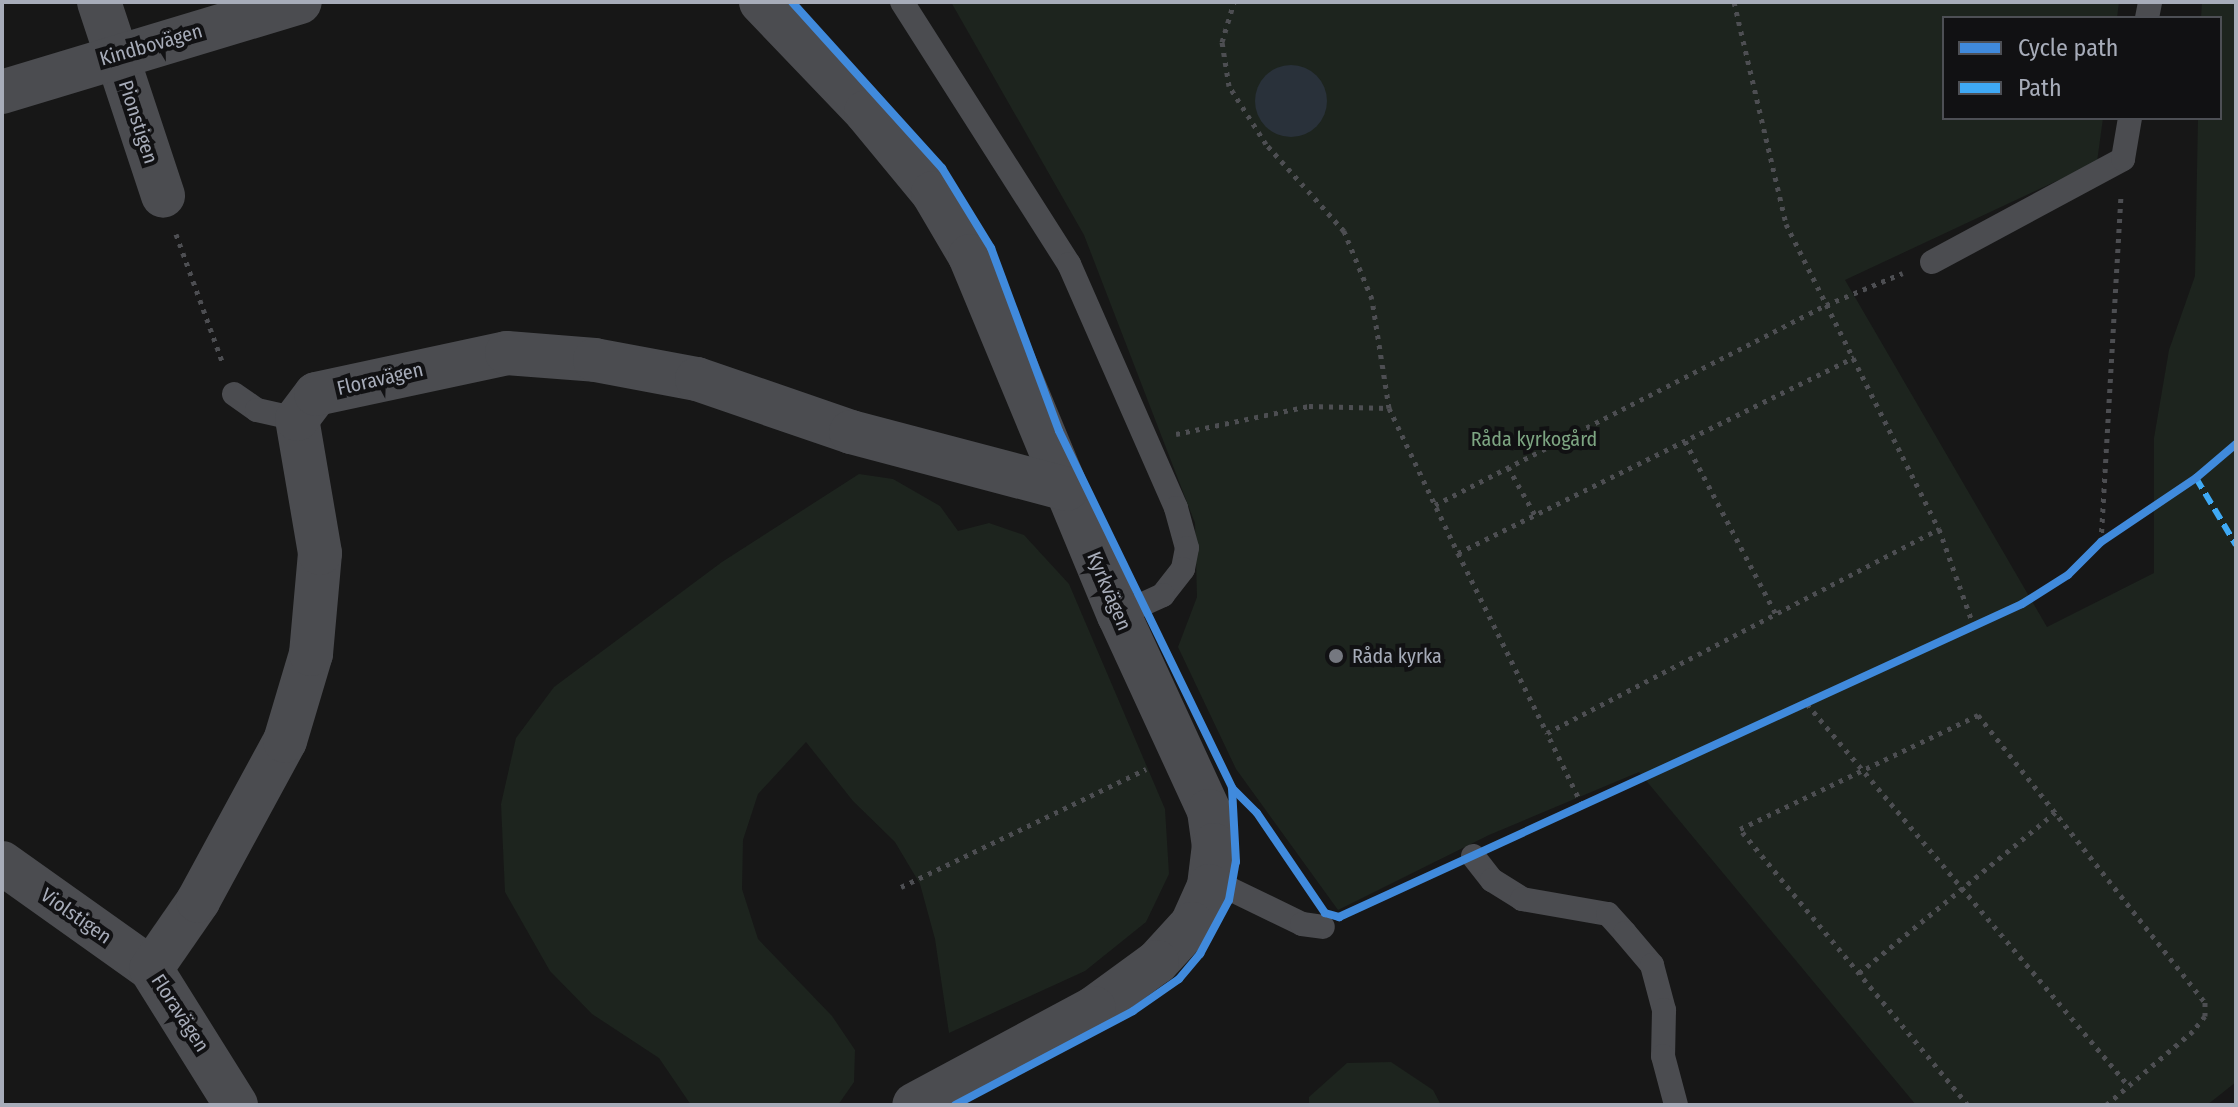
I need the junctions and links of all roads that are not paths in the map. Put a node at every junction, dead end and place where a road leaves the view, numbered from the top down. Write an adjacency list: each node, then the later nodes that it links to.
1 (99, 2): 5 (street, Pionstigen)
2 (300, 2): 5 (street, Kindbovägen)
3 (761, 2): 12 (street, Kyrkvägen)
4 (902, 2): 13 (lane)
5 (115, 54): 6 (street, Kindbovägen); 8 (street, Pionstigen)
6 (2, 92)
7 (2130, 120): 9 (lane)
8 (163, 196)
9 (1932, 262)
10 (234, 394): 11 (lane)
11 (297, 419): 12 (street, Floravägen); 18 (street, Floravägen)
12 (1067, 489): 13 (street, Kyrkvägen)
13 (1119, 615): 16 (street, Kyrkvägen)
14 (1473, 856): 21 (lane)
15 (2, 863): 18 (street, Violstigen)
16 (1209, 886): 17 (lane); 20 (street, Kyrkvägen)
17 (1323, 927)
18 (151, 969): 19 (street, Floravägen)
19 (236, 1105)
20 (914, 1105)
21 (1676, 1105)

